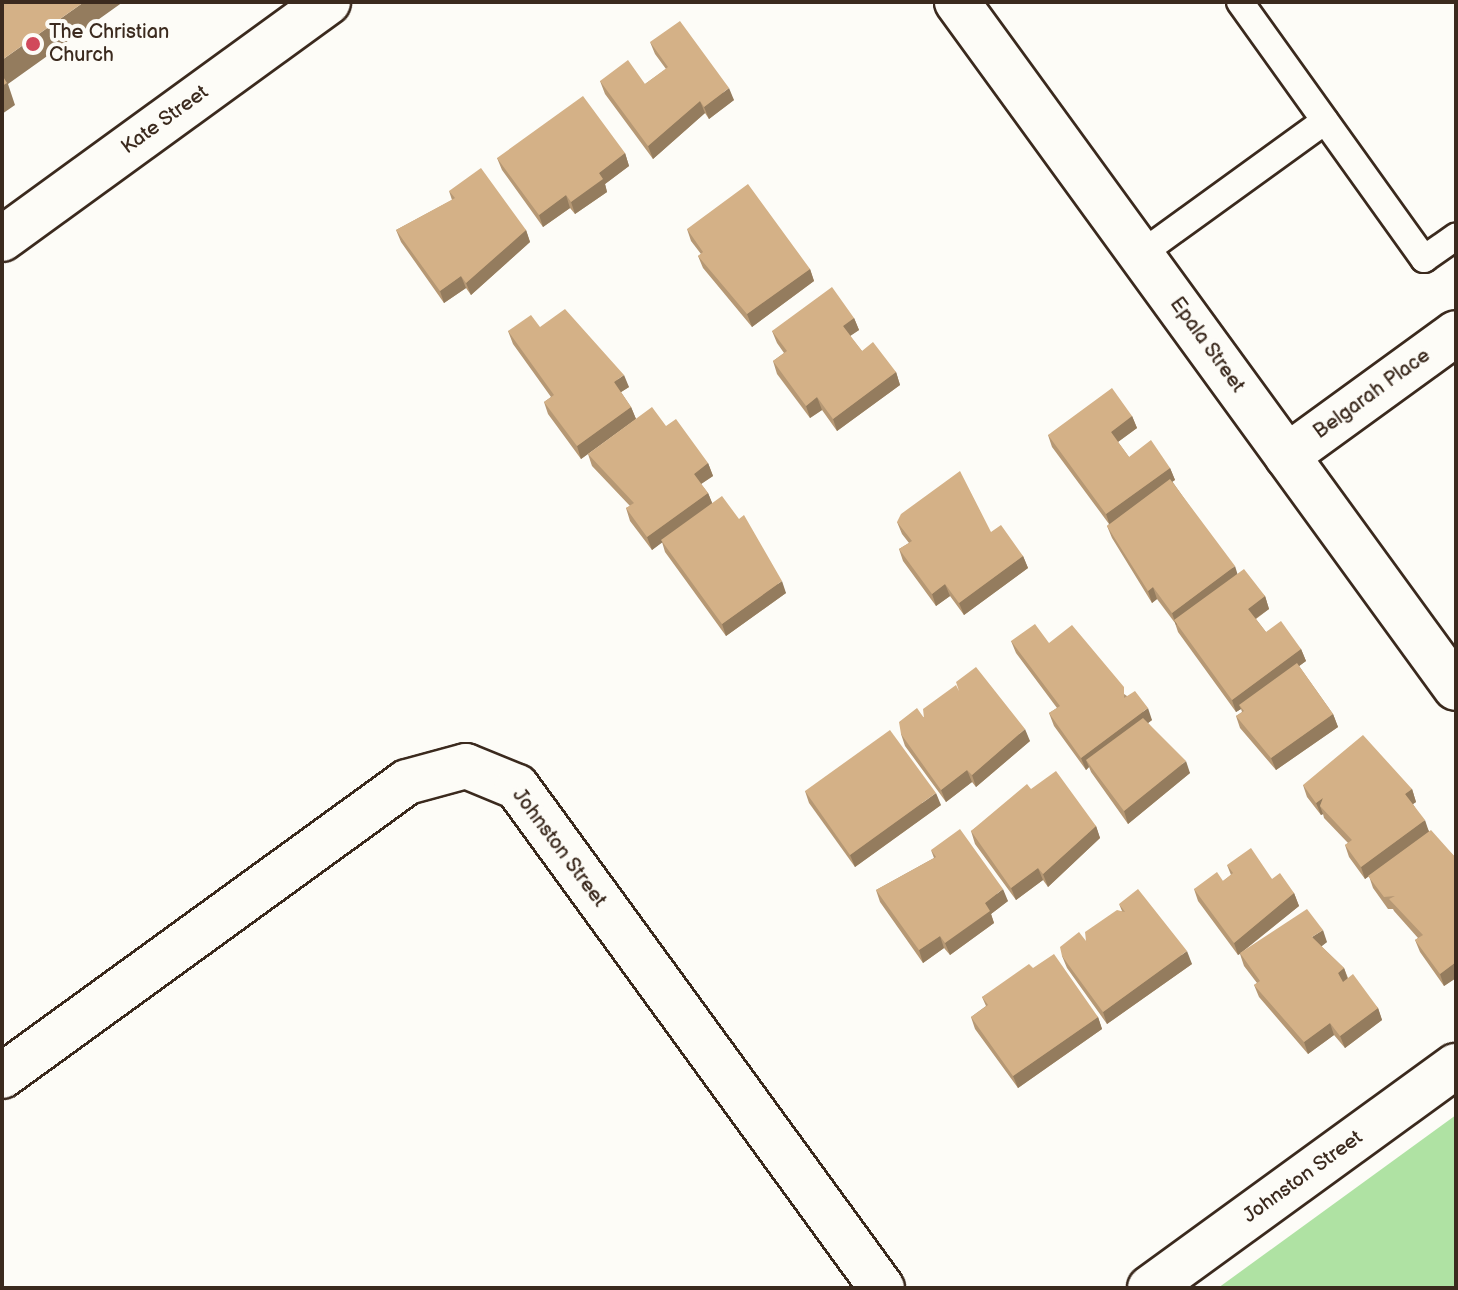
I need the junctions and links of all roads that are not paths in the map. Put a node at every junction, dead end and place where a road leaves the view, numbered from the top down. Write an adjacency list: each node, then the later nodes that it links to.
1 (328, 2): 6 (street, Kate Street)
2 (957, 2): 7 (street, Epala Street)
3 (1240, 2): 4 (lane)
4 (1325, 121): 5 (lane); 7 (lane)
5 (1456, 237)
6 (2, 239)
7 (1141, 254): 9 (street, Epala Street)
8 (1456, 333): 9 (street, Belgarah Place)
9 (1287, 456): 10 (street, Epala Street)
10 (1456, 688)
11 (1456, 1066): 14 (street, Johnston Street)
12 (2, 1076): 13 (street, Johnston Street)
13 (882, 1288)
14 (1150, 1288)

